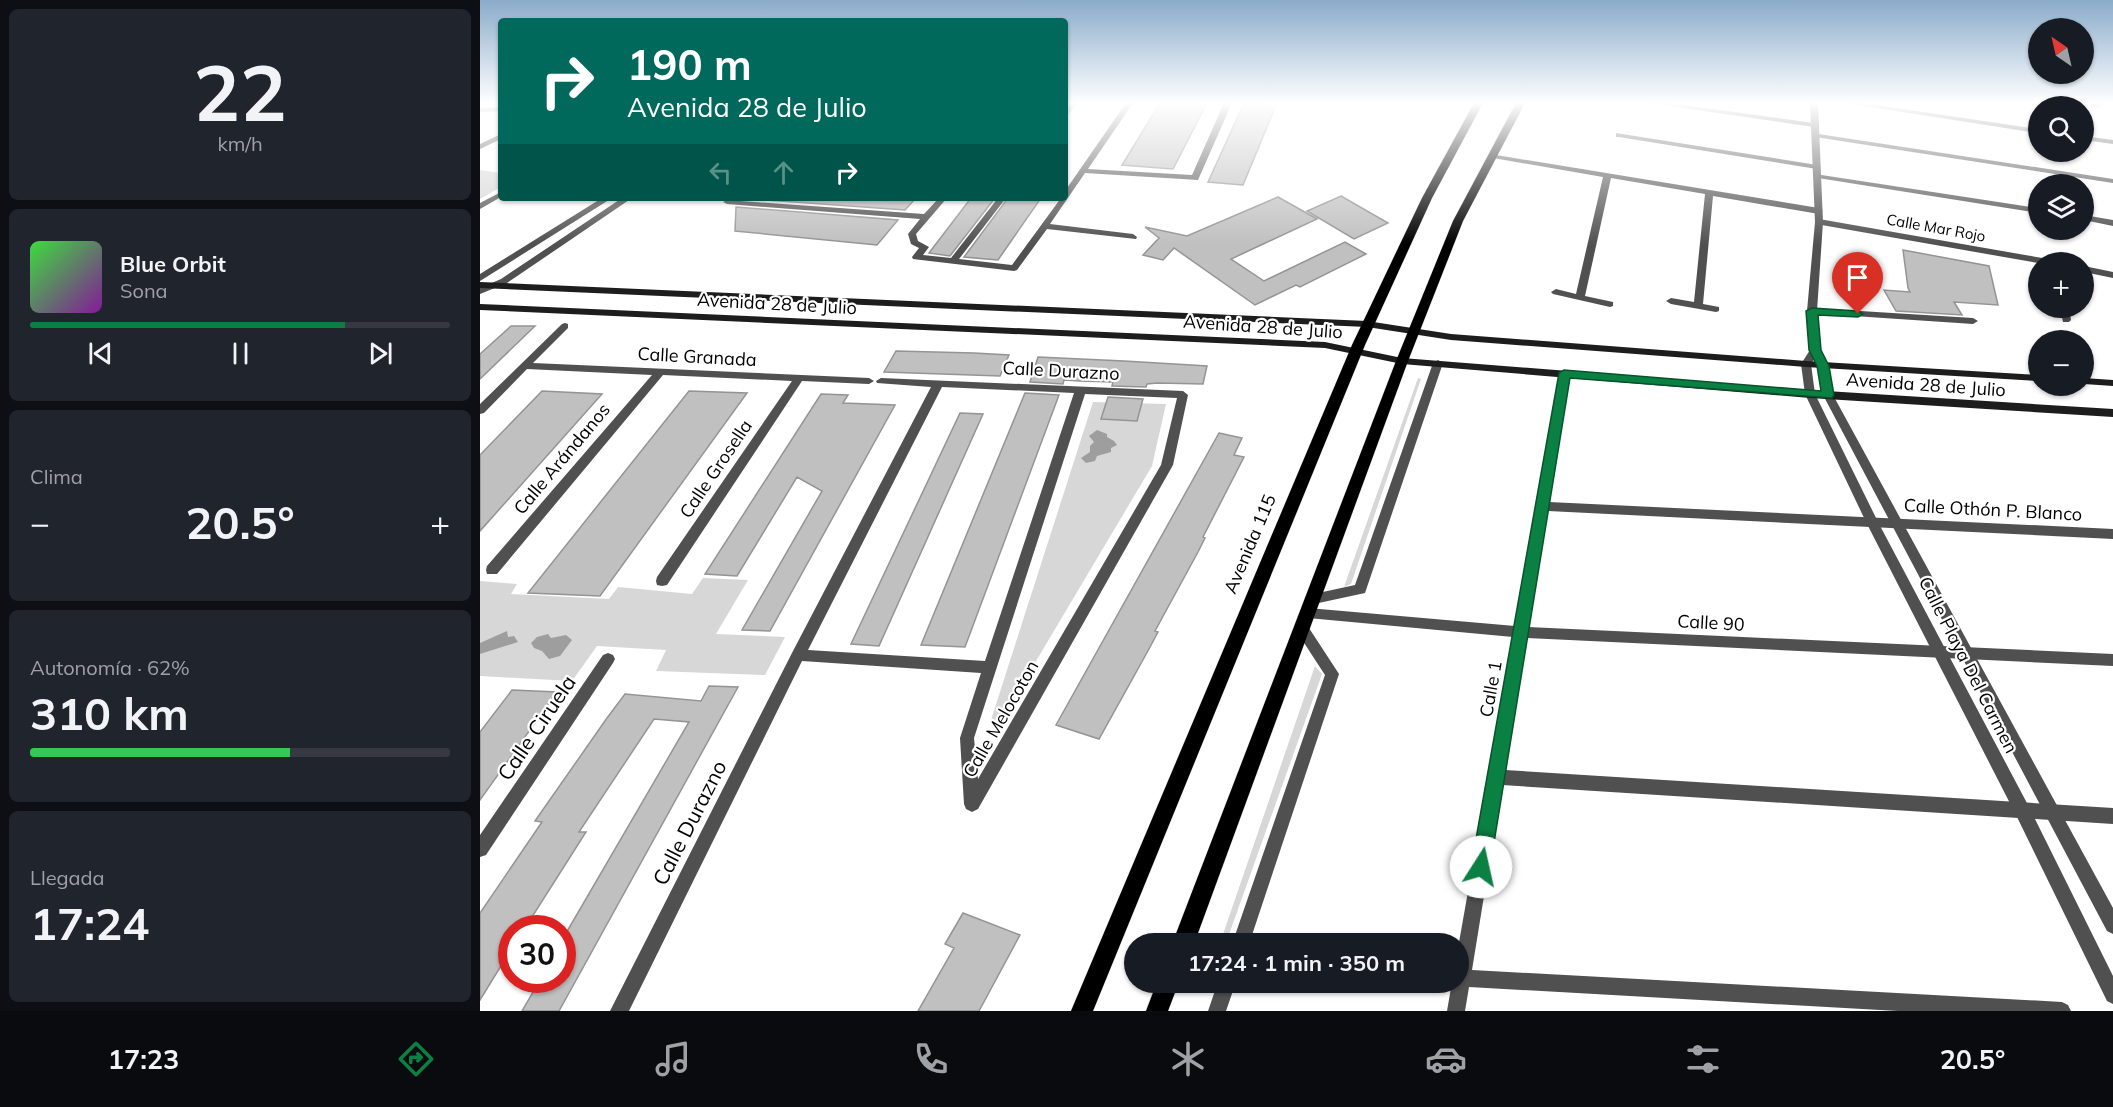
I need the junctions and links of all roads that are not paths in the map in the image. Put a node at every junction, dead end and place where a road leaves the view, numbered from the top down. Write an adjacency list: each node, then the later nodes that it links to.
1 (1098, 150): 9 (street)
2 (1207, 150): 9 (street)
3 (1451, 150): 46 (main road, Avenida 115)
4 (1495, 150): 8 (main road)
5 (1702, 150): 10 (street)
6 (1815, 150): 10 (street, Calle Playa Del Carmen)
7 (1932, 150): 12 (street)
8 (1492, 156): 11 (street); 48 (main road)
9 (1084, 171): 14 (street)
10 (1817, 171): 23 (street); 24 (street, Calle Playa Del Carmen)
11 (1607, 176): 13 (street); 38 (street)
12 (2113, 181)
13 (1709, 193): 24 (street); 41 (street)
14 (1068, 194)
15 (498, 196): 22 (street)
16 (603, 201): 35 (street)
17 (624, 201): 36 (street)
18 (940, 201): 25 (street)
19 (1000, 201): 32 (street)
20 (1063, 201): 29 (street)
21 (727, 202): 25 (street)
22 (480, 206)
23 (2028, 209)
24 (1819, 211): 27 (street, Calle Playa Del Carmen)
25 (926, 217): 32 (street)
26 (2094, 220): 28 (street)
27 (1819, 222): 31 (street, Calle Mar Rojo); 44 (street, Calle Playa Del Carmen)
28 (2113, 223)
29 (1044, 226): 30 (street); 32 (street)
30 (1133, 237)
31 (2028, 259)
32 (953, 261)
33 (2094, 271): 34 (street)
34 (2113, 275)
35 (480, 278)
36 (483, 287): 46 (main road, Avenida 28 de Julio)
37 (1556, 292): 38 (street)
38 (1580, 296): 40 (street)
39 (1671, 301): 41 (street)
40 (1610, 304)
41 (1698, 306): 43 (street)
42 (480, 307): 50 (main road, Avenida 28 de Julio)
43 (1716, 309)
44 (1812, 311): 45 (street); 49 (street, Calle Playa Del Carmen)
45 (1973, 321)
46 (1367, 324): 48 (main road, Avenida 28 de Julio); 50 (main road, Avenida 115)
47 (565, 326): 54 (street)
48 (1416, 331): 51 (main road); 53 (main road, Avenida 28 de Julio)
49 (1815, 350): 53 (street); 55 (street, Calle Playa Del Carmen)
50 (1356, 351): 51 (main road, Avenida 28 de Julio); 101 (main road, Avenida 115)
51 (1402, 361): 52 (main road, Avenida 28 de Julio); 77 (main road)
52 (1438, 363): 57 (main road, Avenida 28 de Julio); 77 (street)
53 (1806, 364): 55 (main road, Avenida 28 de Julio); 66 (street, Calle Playa Del Carmen)
54 (524, 366): 56 (street, Calle Granada); 69 (street)
55 (1823, 366): 58 (main road, Avenida 28 de Julio); 68 (street, Calle Playa Del Carmen)
56 (660, 372): 59 (street, Calle Granada); 75 (street, Calle Arándanos)
57 (1564, 373): 66 (main road, Avenida 28 de Julio); 71 (street, Calle 1)
58 (2028, 377)
59 (799, 378): 60 (street, Calle Granada); 76 (street, Calle Grosella)
60 (868, 381)
61 (881, 381): 64 (street, Calle Durazno)
62 (2094, 381): 63 (main road)
63 (2113, 382)
64 (938, 384): 65 (street, Calle Durazno); 82 (street, Calle Durazno)
65 (1080, 392): 67 (street, Calle Durazno); 85 (street, Calle Melocoton)
66 (1810, 394): 68 (main road, Avenida 28 de Julio); 72 (street, Calle Playa Del Carmen)
67 (1183, 395): 85 (street, Calle Melocoton)
68 (1828, 395): 70 (main road, Avenida 28 de Julio); 73 (street, Calle Playa Del Carmen)
69 (480, 410)
70 (2113, 413)
71 (1542, 506): 72 (street, Calle Othón P. Blanco); 79 (street, Calle 1)
72 (1872, 522): 73 (street, Calle Othón P. Blanco); 80 (street, Calle Playa Del Carmen)
73 (1897, 524): 74 (street, Calle Othón P. Blanco); 81 (street, Calle Playa Del Carmen)
74 (2113, 534)
75 (492, 570)
76 (662, 581)
77 (1311, 606): 78 (main road); 79 (street, Calle 90)
78 (1302, 629): 92 (main road); 93 (street)
79 (1521, 632): 80 (street, Calle 90); 86 (street, Calle 1)
80 (1939, 652): 81 (street, Calle 90); 87 (street, Calle Playa Del Carmen)
81 (1966, 653): 84 (street, Calle 90); 88 (street, Calle Playa Del Carmen)
82 (798, 654): 85 (street); 100 (street, Calle Durazno)
83 (609, 659): 90 (street, Calle Ciruela)
84 (2113, 660)
85 (989, 667)
86 (1496, 777): 87 (street); 94 (street, Calle 1)
87 (2022, 810): 88 (street); 99 (street, Calle Playa Del Carmen)
88 (2052, 811): 89 (street); 91 (street, Calle Playa Del Carmen)
89 (2113, 816)
90 (480, 849)
91 (2113, 926)
92 (1187, 933)
93 (1244, 933)
94 (1469, 933)
95 (1469, 978): 105 (street)
96 (1164, 993): 102 (main road)
97 (1223, 993): 103 (street)
98 (1459, 993): 104 (street, Calle 1)
99 (2113, 995)
100 (619, 1011)
101 (1082, 1011)
102 (1157, 1011)
103 (1217, 1011)
104 (1456, 1011)
105 (2062, 1011)

